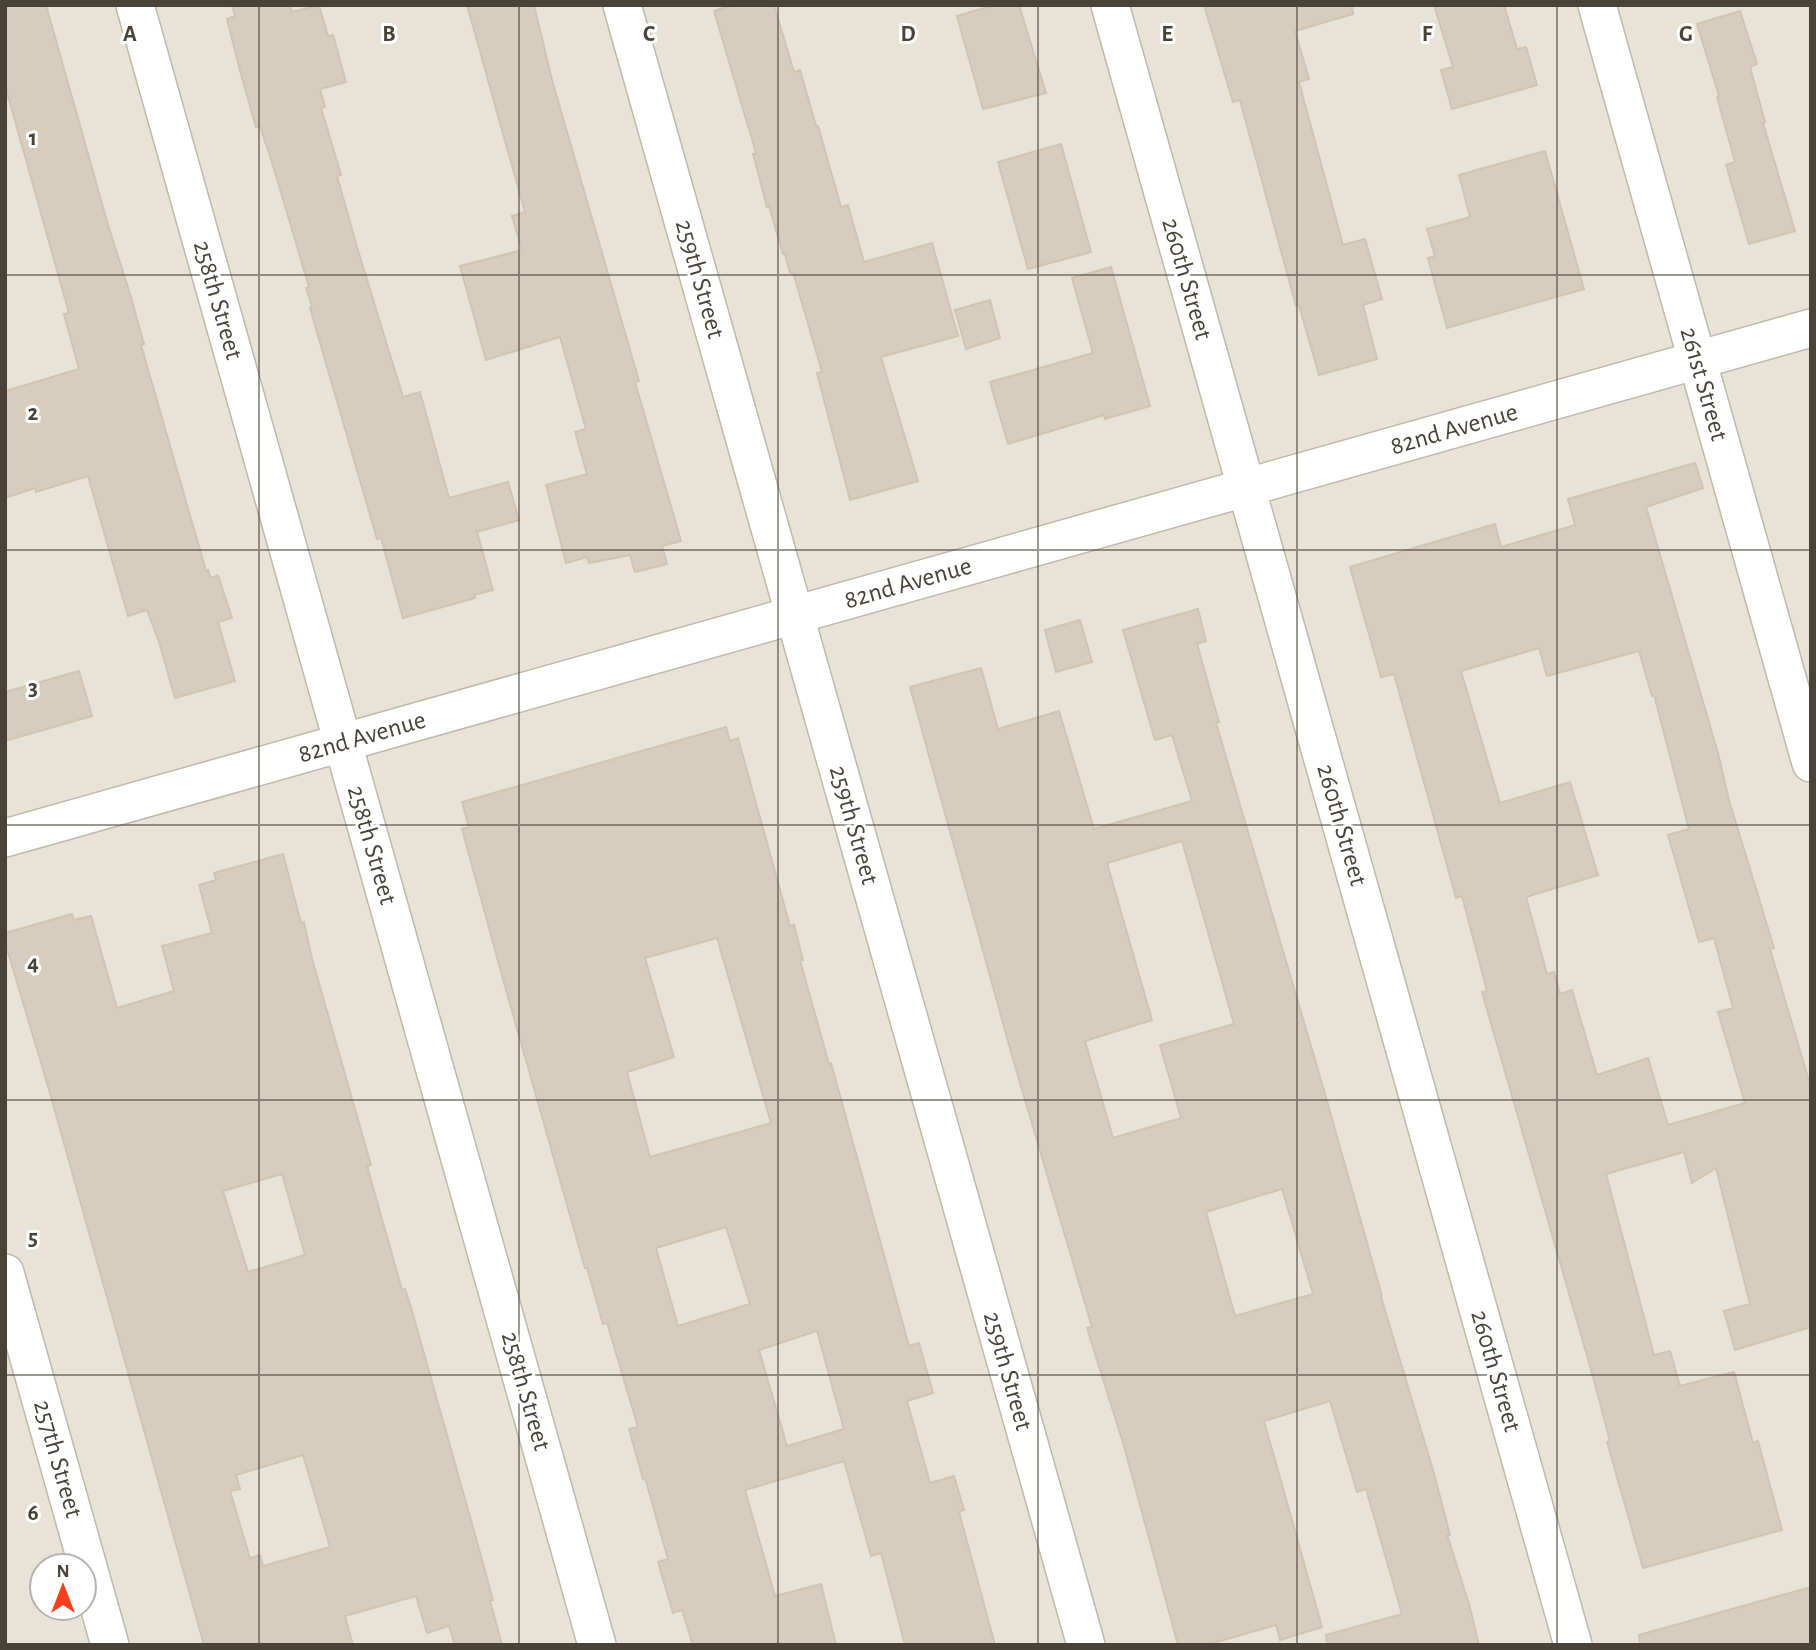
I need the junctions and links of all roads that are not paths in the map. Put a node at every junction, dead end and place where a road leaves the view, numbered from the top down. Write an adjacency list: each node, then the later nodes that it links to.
1 (135, 5): 9 (street, 258th Street)
2 (622, 5): 8 (street, 259th Street)
3 (1110, 5): 7 (street, 260th Street)
4 (1597, 5): 6 (street, 261st Street)
5 (1811, 328): 6 (street, 82nd Avenue)
6 (1698, 360): 7 (street, 82nd Avenue); 10 (street, 261st Street)
7 (1247, 488): 8 (street, 82nd Avenue); 16 (street, 260th Street)
8 (794, 615): 9 (street, 82nd Avenue); 15 (street, 259th Street)
9 (343, 743): 11 (street, 82nd Avenue); 14 (street, 258th Street)
10 (1811, 763)
11 (5, 838)
12 (5, 1273): 13 (street, 257th Street)
13 (110, 1645)
14 (597, 1645)
15 (1086, 1645)
16 (1573, 1645)

